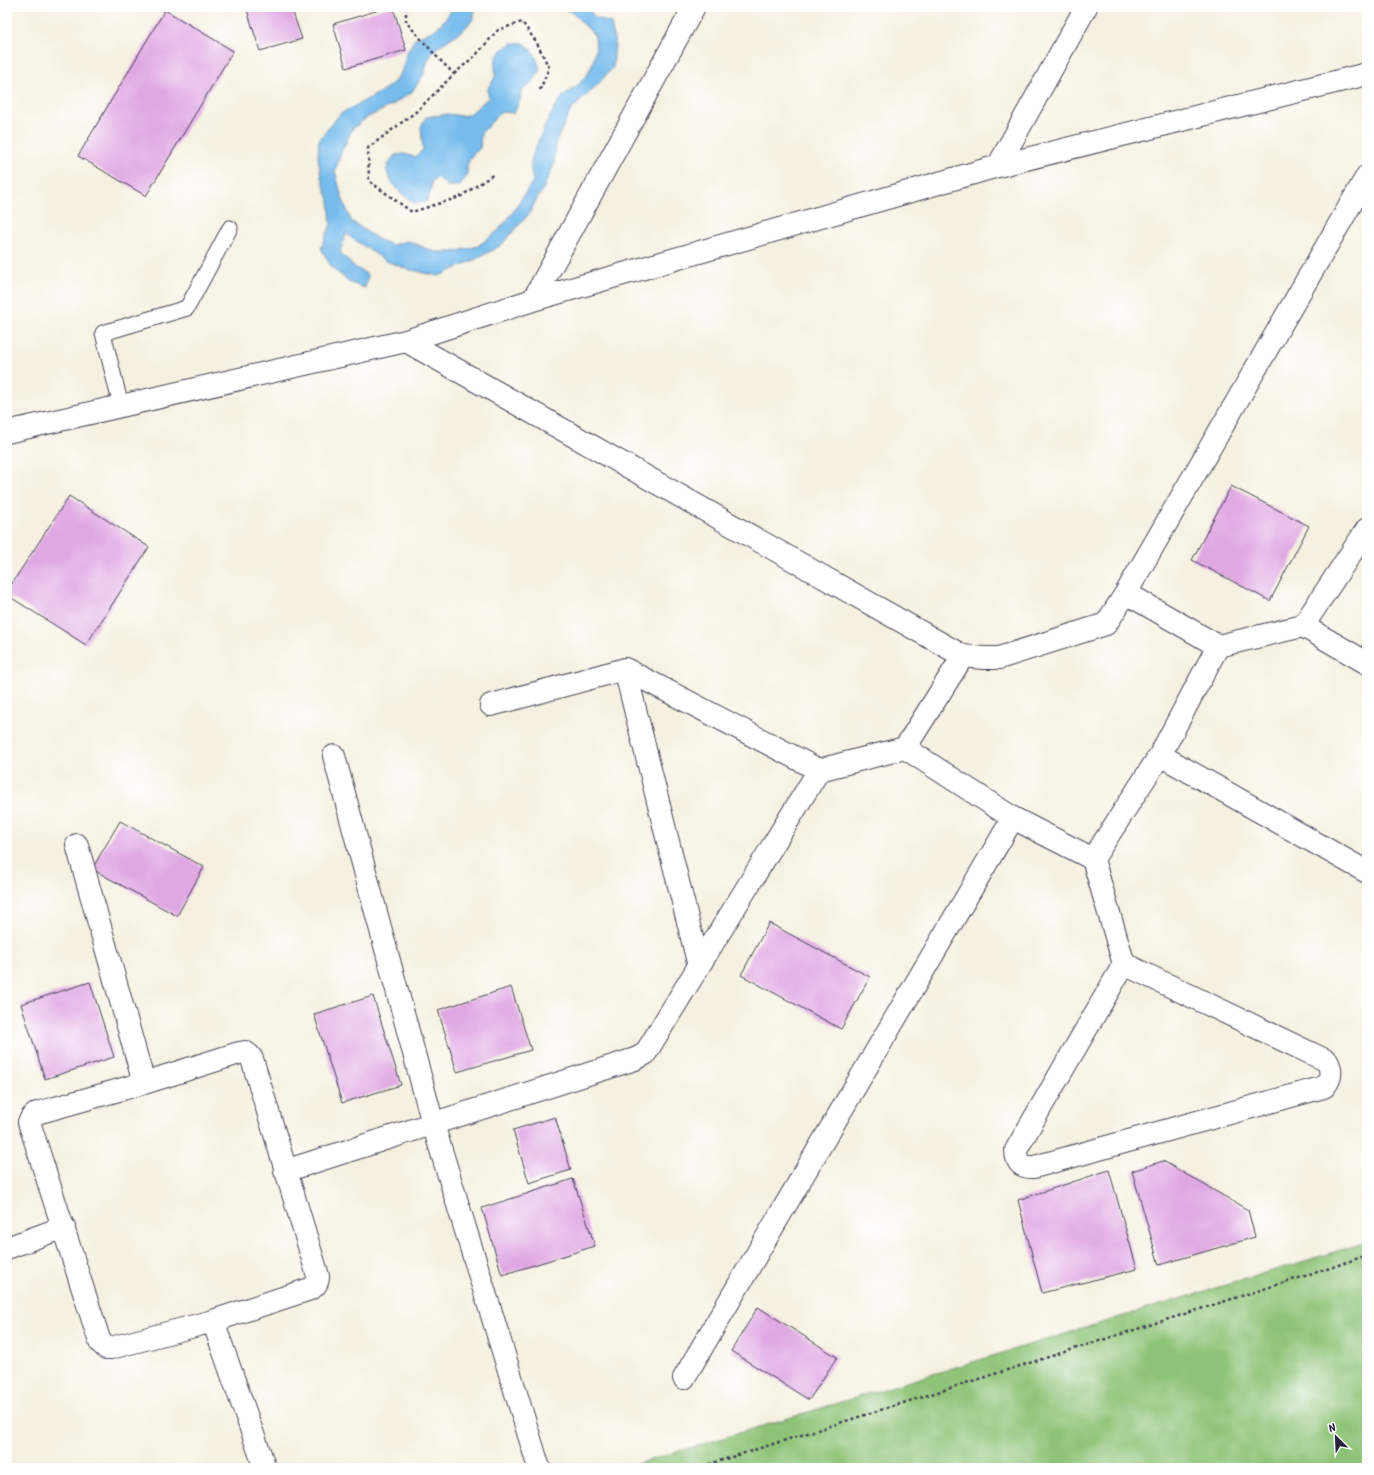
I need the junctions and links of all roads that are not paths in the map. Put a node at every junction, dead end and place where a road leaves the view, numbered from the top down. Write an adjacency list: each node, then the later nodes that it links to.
1 (694, 7): 7 (street)
2 (1086, 7): 4 (street)
3 (1367, 74): 4 (street)
4 (998, 166): 7 (street)
5 (1367, 176): 12 (street)
6 (230, 228): 9 (lane)
7 (533, 300): 8 (street)
8 (406, 341): 9 (street); 15 (street)
9 (121, 406): 10 (street)
10 (7, 432)
11 (1367, 529): 13 (street)
12 (1126, 593): 14 (street); 15 (street)
13 (1303, 626): 14 (street); 16 (street)
14 (1218, 646): 20 (street)
15 (963, 656): 19 (street)
16 (1367, 663)
17 (624, 669): 18 (street); 22 (street); 28 (street)
18 (491, 705)
19 (905, 748): 22 (street); 23 (street)
20 (1160, 755): 25 (street); 26 (street)
21 (334, 756): 30 (street)
22 (819, 770): 28 (street)
23 (1013, 818): 25 (street); 35 (street)
24 (77, 845): 29 (street)
25 (1093, 859): 27 (street)
26 (1367, 872)
27 (1124, 964): 27 (street)
28 (699, 966): 30 (street)
29 (144, 1083): 31 (street); 32 (street)
30 (433, 1124): 31 (street); 37 (street)
31 (285, 1171): 34 (street)
32 (64, 1226): 33 (street); 34 (street)
33 (7, 1248)
34 (213, 1321): 36 (street)
35 (684, 1378)
36 (265, 1468)
37 (538, 1468)

